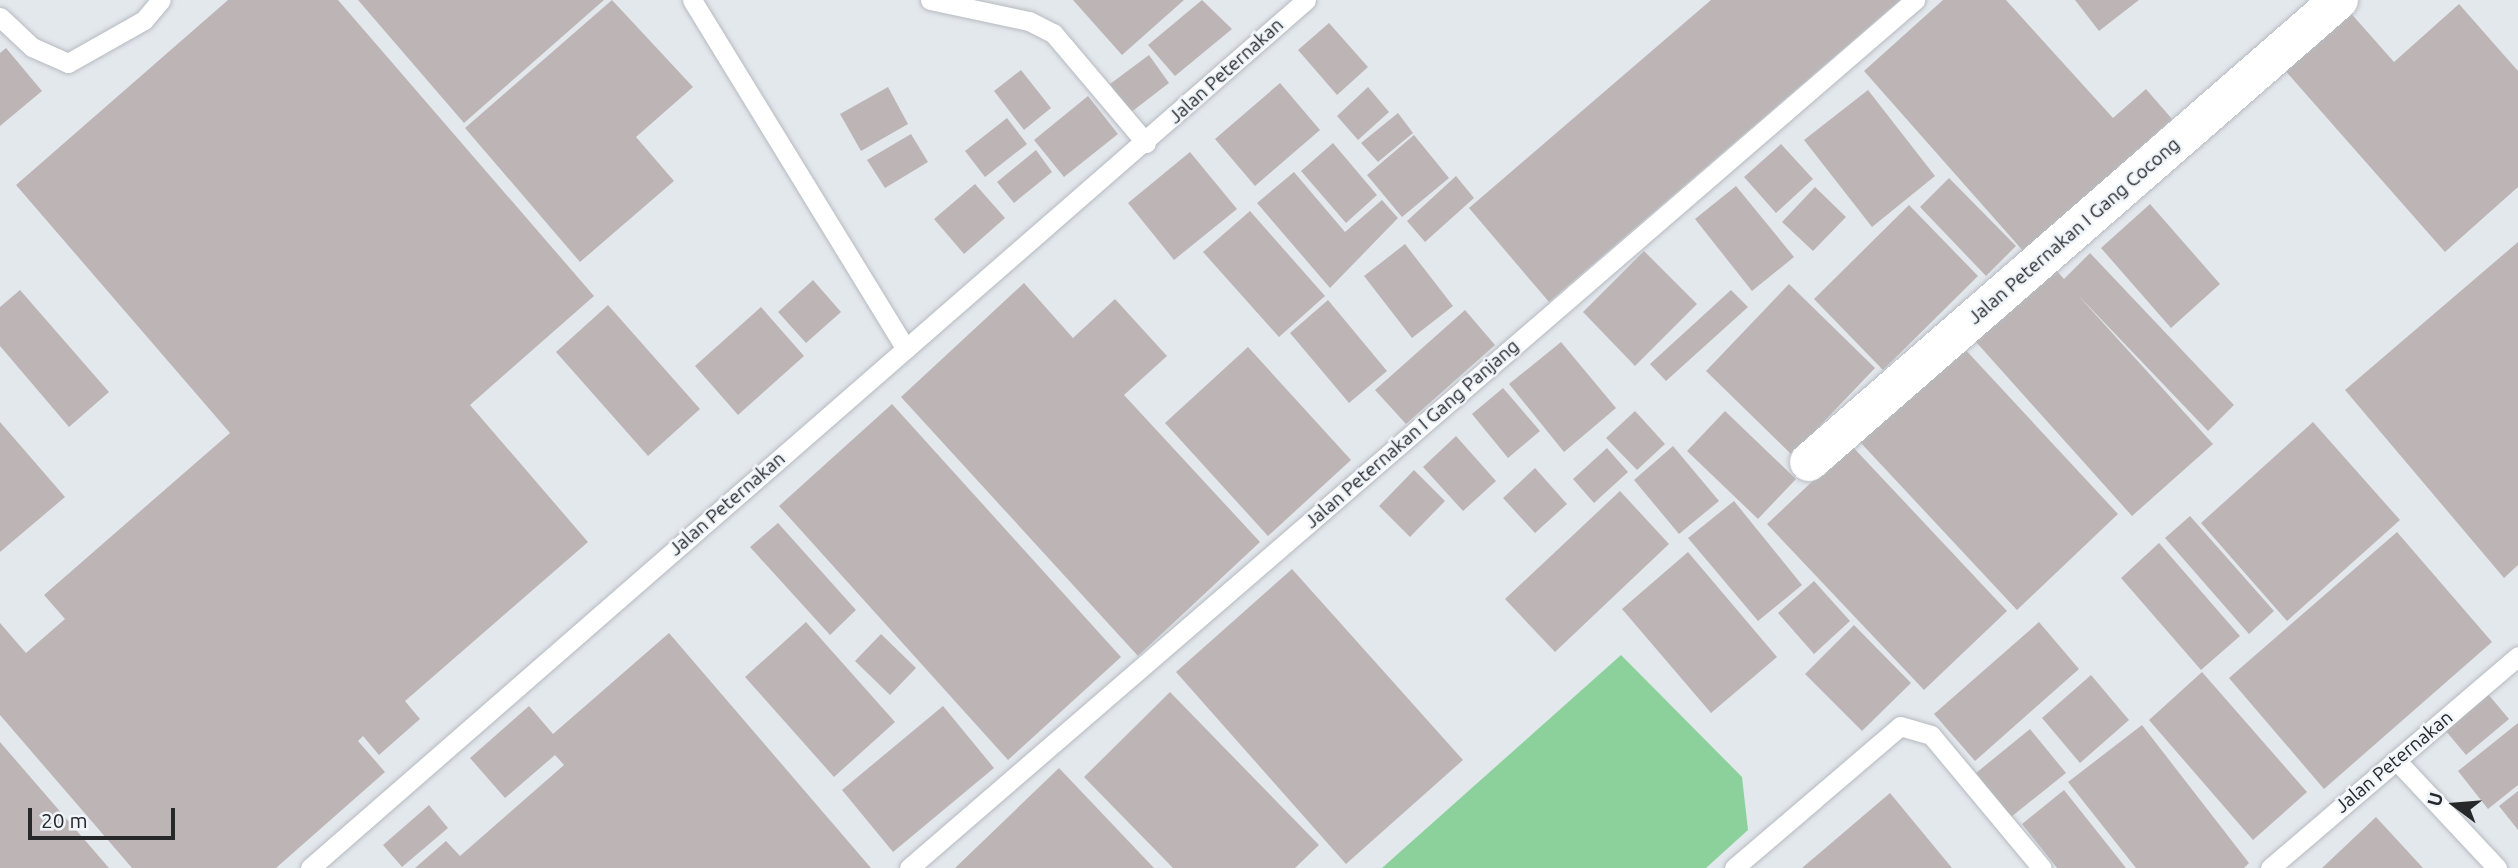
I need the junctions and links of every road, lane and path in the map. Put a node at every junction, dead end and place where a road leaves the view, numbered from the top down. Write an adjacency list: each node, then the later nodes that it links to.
1 (161, 0): 7 (lane)
2 (692, 0): 9 (lane)
3 (930, 0): 8 (lane)
4 (1306, 0): 8 (lane, Jalan Peternakan)
5 (1915, 0): 14 (lane, Jalan Peternakan I Gang Panjang)
6 (2339, 0): 10 (street, Jalan Peternakan I Gang Cocong)
7 (0, 17)
8 (1146, 143): 9 (lane, Jalan Peternakan)
9 (906, 349): 13 (lane, Jalan Peternakan)
10 (1809, 462)
11 (2518, 656): 12 (lane, Jalan Peternakan)
12 (2396, 760): 17 (lane, Jalan Peternakan); 18 (lane)
13 (310, 868)
14 (909, 868)
15 (1734, 868): 16 (lane)
16 (2042, 868)
17 (2270, 868)
18 (2497, 868)

